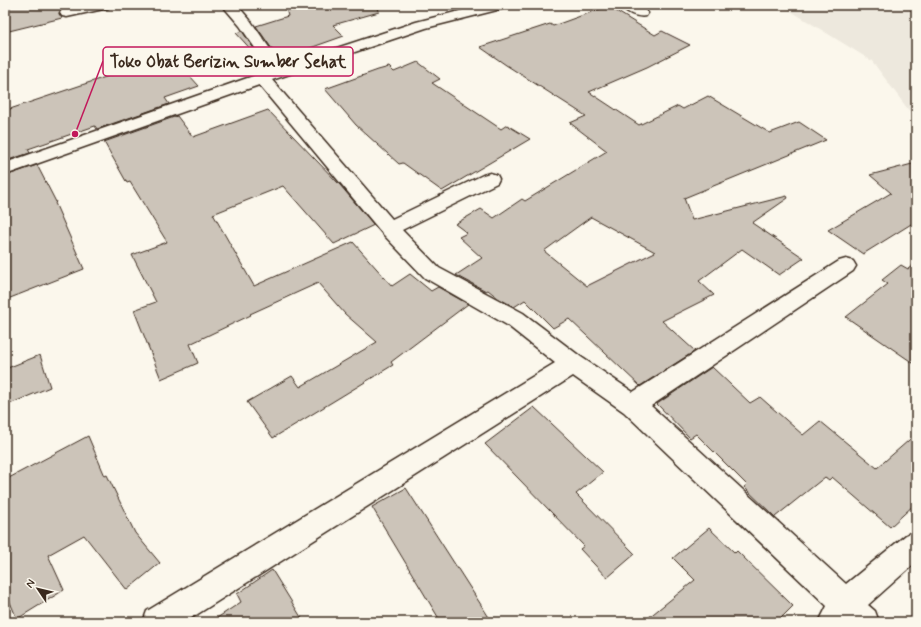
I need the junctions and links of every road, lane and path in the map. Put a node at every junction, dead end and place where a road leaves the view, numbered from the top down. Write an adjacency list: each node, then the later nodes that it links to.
1 (103, 5): 5 (street)
2 (229, 5): 7 (street)
3 (500, 5): 7 (street)
4 (627, 5): 6 (street)
5 (67, 13)
6 (641, 13)
7 (271, 75): 8 (street); 10 (street)
8 (5, 169)
9 (490, 180): 10 (street)
10 (389, 228): 12 (street)
11 (846, 266): 13 (street)
12 (573, 364): 13 (street); 16 (street)
13 (633, 405): 15 (street)
14 (916, 544): 15 (street)
15 (848, 616)
16 (158, 622)

